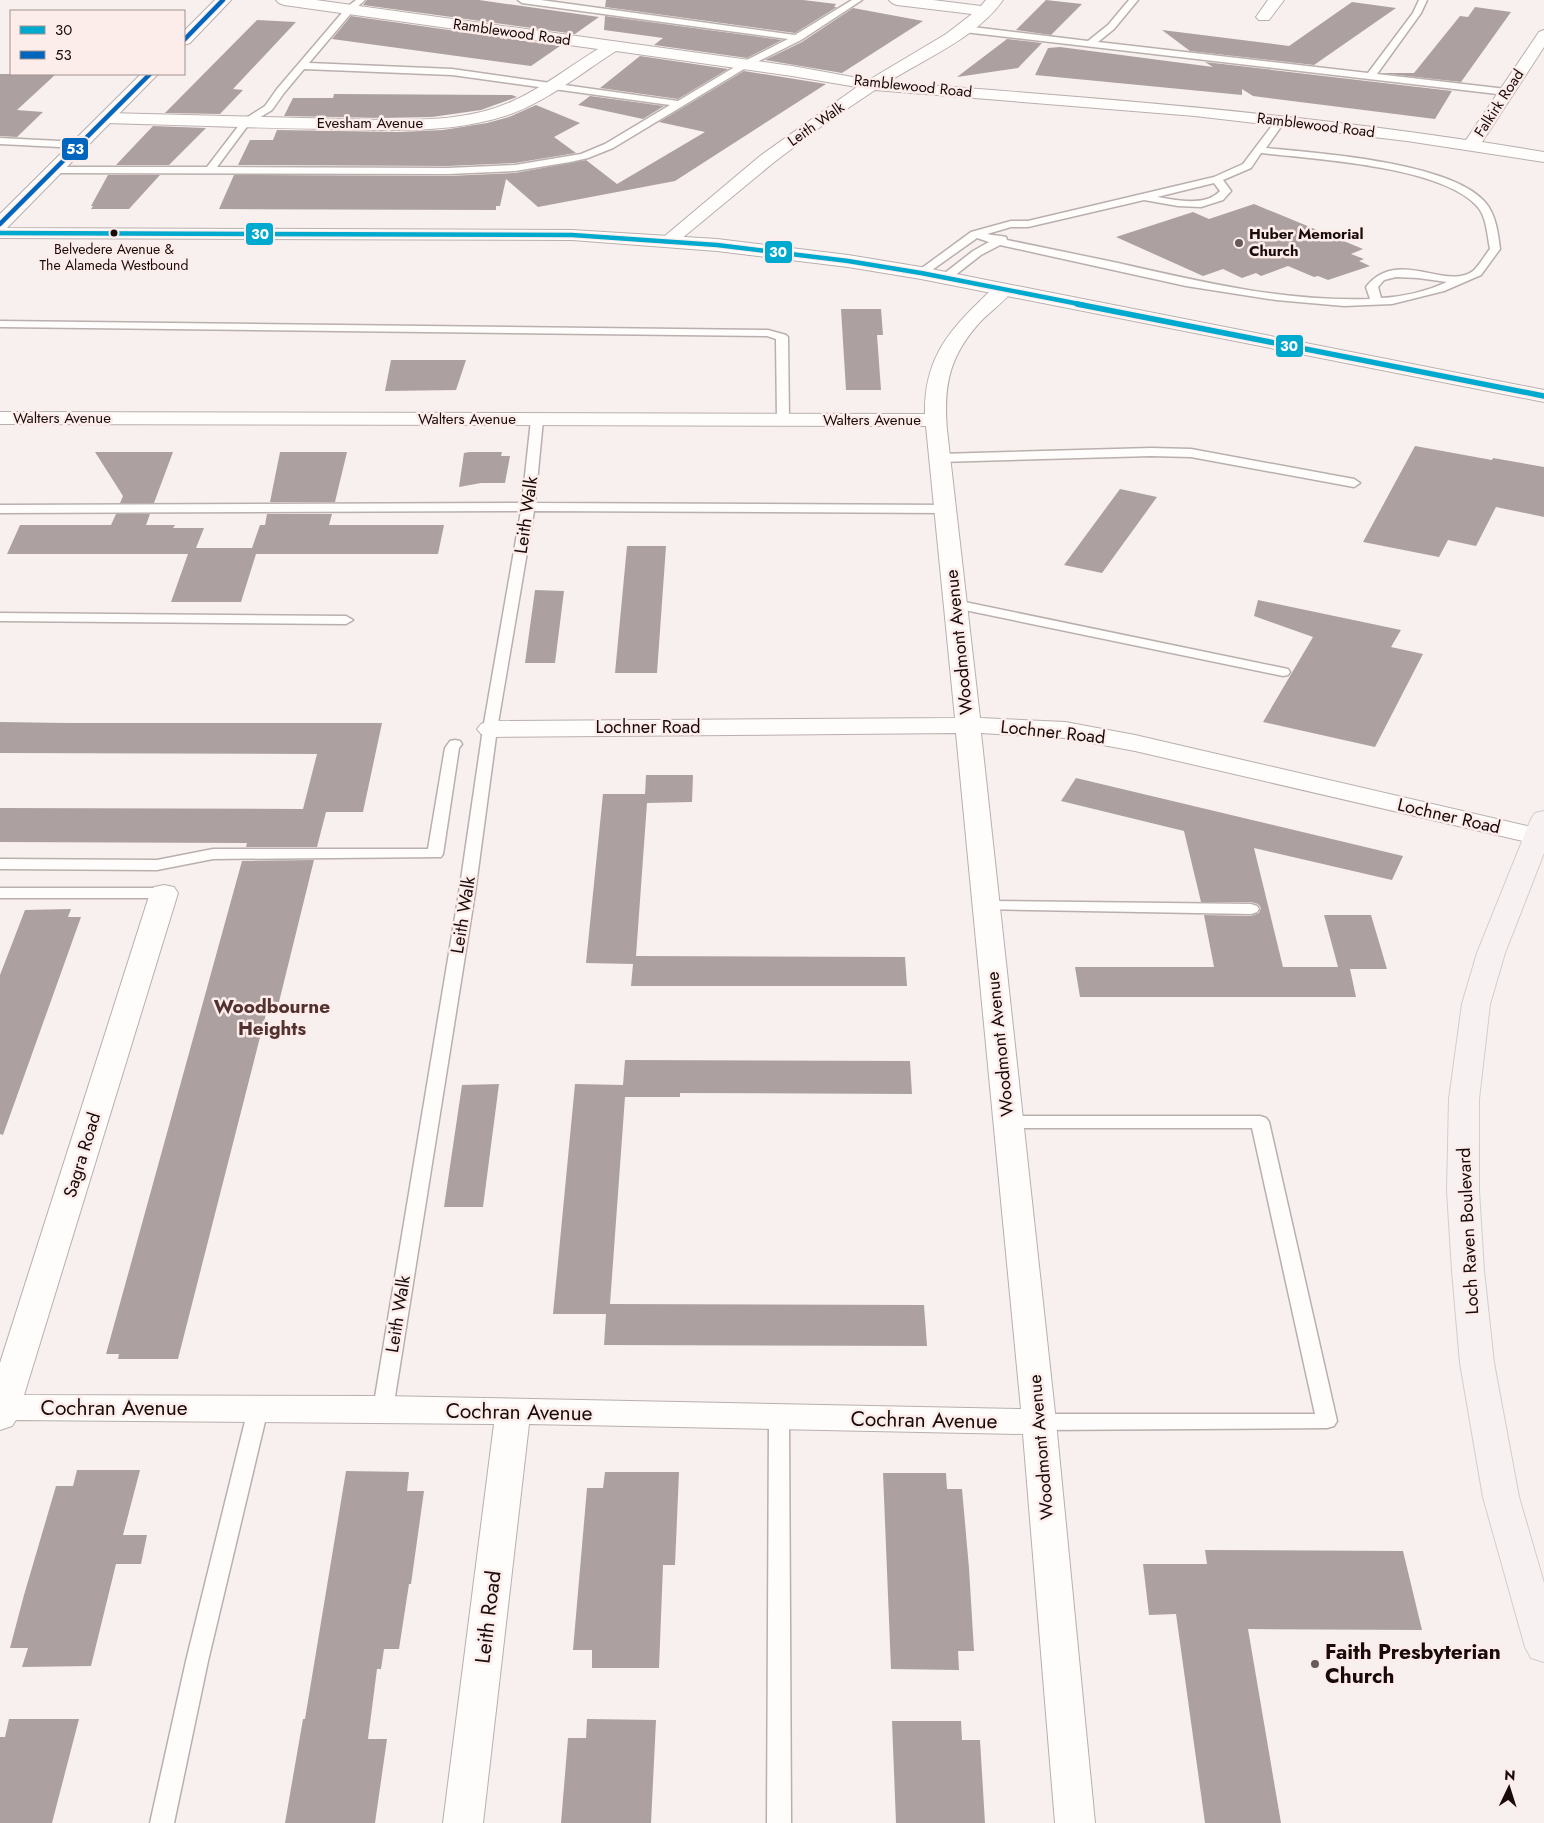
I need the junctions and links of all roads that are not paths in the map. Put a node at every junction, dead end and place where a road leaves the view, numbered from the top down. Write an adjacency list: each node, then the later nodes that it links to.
1 (223, 0): 15 (street)
2 (284, 0): 9 (street, Ramblewood Road)
3 (522, 0): 14 (lane)
4 (858, 0): 14 (lane)
5 (897, 0): 10 (street)
6 (1134, 0): 16 (lane)
7 (1276, 0): 11 (street)
8 (1423, 0): 21 (lane)
9 (355, 5): 17 (street, Ramblewood Road); 19 (lane)
10 (990, 6): 12 (street, Leith Walk)
11 (1264, 18)
12 (964, 29): 16 (lane); 23 (street, Leith Walk)
13 (1544, 35): 24 (street, Falkirk Road)
14 (798, 38): 18 (lane)
15 (185, 39)
16 (1090, 44): 21 (lane)
17 (613, 46): 18 (street, Ramblewood Road); 22 (street, Evesham Avenue)
18 (746, 64): 23 (street, Ramblewood Road); 25 (lane)
19 (302, 66): 22 (lane); 28 (lane)
20 (149, 75): 26 (street)
21 (1370, 77): 24 (lane)
22 (554, 85): 25 (lane); 28 (street, Evesham Avenue)
23 (871, 85): 27 (street, Ramblewood Road); 42 (street, Leith Walk)
24 (1506, 92): 31 (street, Falkirk Road)
25 (680, 104): 35 (lane)
26 (107, 118): 28 (street, Evesham Avenue); 30 (street)
27 (1280, 121): 31 (street, Ramblewood Road); 32 (lane)
28 (246, 122): 35 (lane)
29 (0, 141): 30 (lane)
30 (79, 145): 34 (street)
31 (1471, 146): 33 (street, Ramblewood Road)
32 (1259, 150): 36 (lane); 46 (lane)
33 (1544, 157)
34 (55, 170): 35 (lane); 38 (street)
35 (210, 170)
36 (1217, 178): 37 (lane); 37 (lane)
37 (1143, 197): 39 (lane)
38 (0, 224)
39 (1028, 224): 41 (lane); 43 (lane)
40 (0, 233): 42 (street)
41 (975, 234): 43 (lane); 44 (lane)
42 (669, 240): 44 (street)
43 (998, 242): 45 (lane); 48 (lane)
44 (921, 273): 45 (street)
45 (946, 278): 47 (street)
46 (1458, 281): 48 (lane); 48 (lane)
47 (1003, 290): 50 (street); 54 (street, Woodmont Avenue)
48 (1376, 301)
49 (0, 324): 53 (lane)
50 (1544, 396)
51 (0, 418): 52 (street, Walters Avenue)
52 (537, 420): 53 (street, Walters Avenue); 57 (lane, Leith Walk)
53 (783, 420): 54 (street, Walters Avenue)
54 (934, 420): 55 (street, Woodmont Avenue)
55 (940, 458): 56 (lane); 58 (street, Woodmont Avenue)
56 (1354, 483)
57 (528, 507): 58 (lane); 59 (lane); 65 (lane, Leith Walk)
58 (946, 508): 60 (street, Woodmont Avenue)
59 (0, 509)
60 (955, 604): 63 (lane); 64 (street, Woodmont Avenue)
61 (0, 618): 62 (lane)
62 (346, 620)
63 (1283, 672)
64 (968, 725): 65 (street, Lochner Road); 67 (street, Lochner Road); 71 (street, Woodmont Avenue)
65 (490, 729): 75 (lane, Leith Walk)
66 (455, 744): 68 (lane)
67 (1542, 831): 80 (main road, Loch Raven Boulevard)
68 (0, 864)
69 (0, 893): 70 (lane)
70 (164, 893): 76 (street, Sagra Road)
71 (986, 906): 72 (lane); 73 (street, Woodmont Avenue)
72 (1251, 908)
73 (1008, 1122): 79 (street, Woodmont Avenue); 79 (lane)
74 (258, 1409): 75 (street, Cochran Avenue); 76 (street, Cochran Avenue); 81 (lane)
75 (383, 1409): 77 (street, Cochran Avenue)
76 (1, 1410)
77 (514, 1411): 78 (street, Cochran Avenue); 82 (street, Leith Road)
78 (779, 1417): 79 (street, Cochran Avenue); 83 (lane)
79 (1039, 1422): 84 (street, Woodmont Avenue)
80 (1544, 1647)
81 (162, 1823)
82 (463, 1823)
83 (779, 1823)
84 (1075, 1823)

